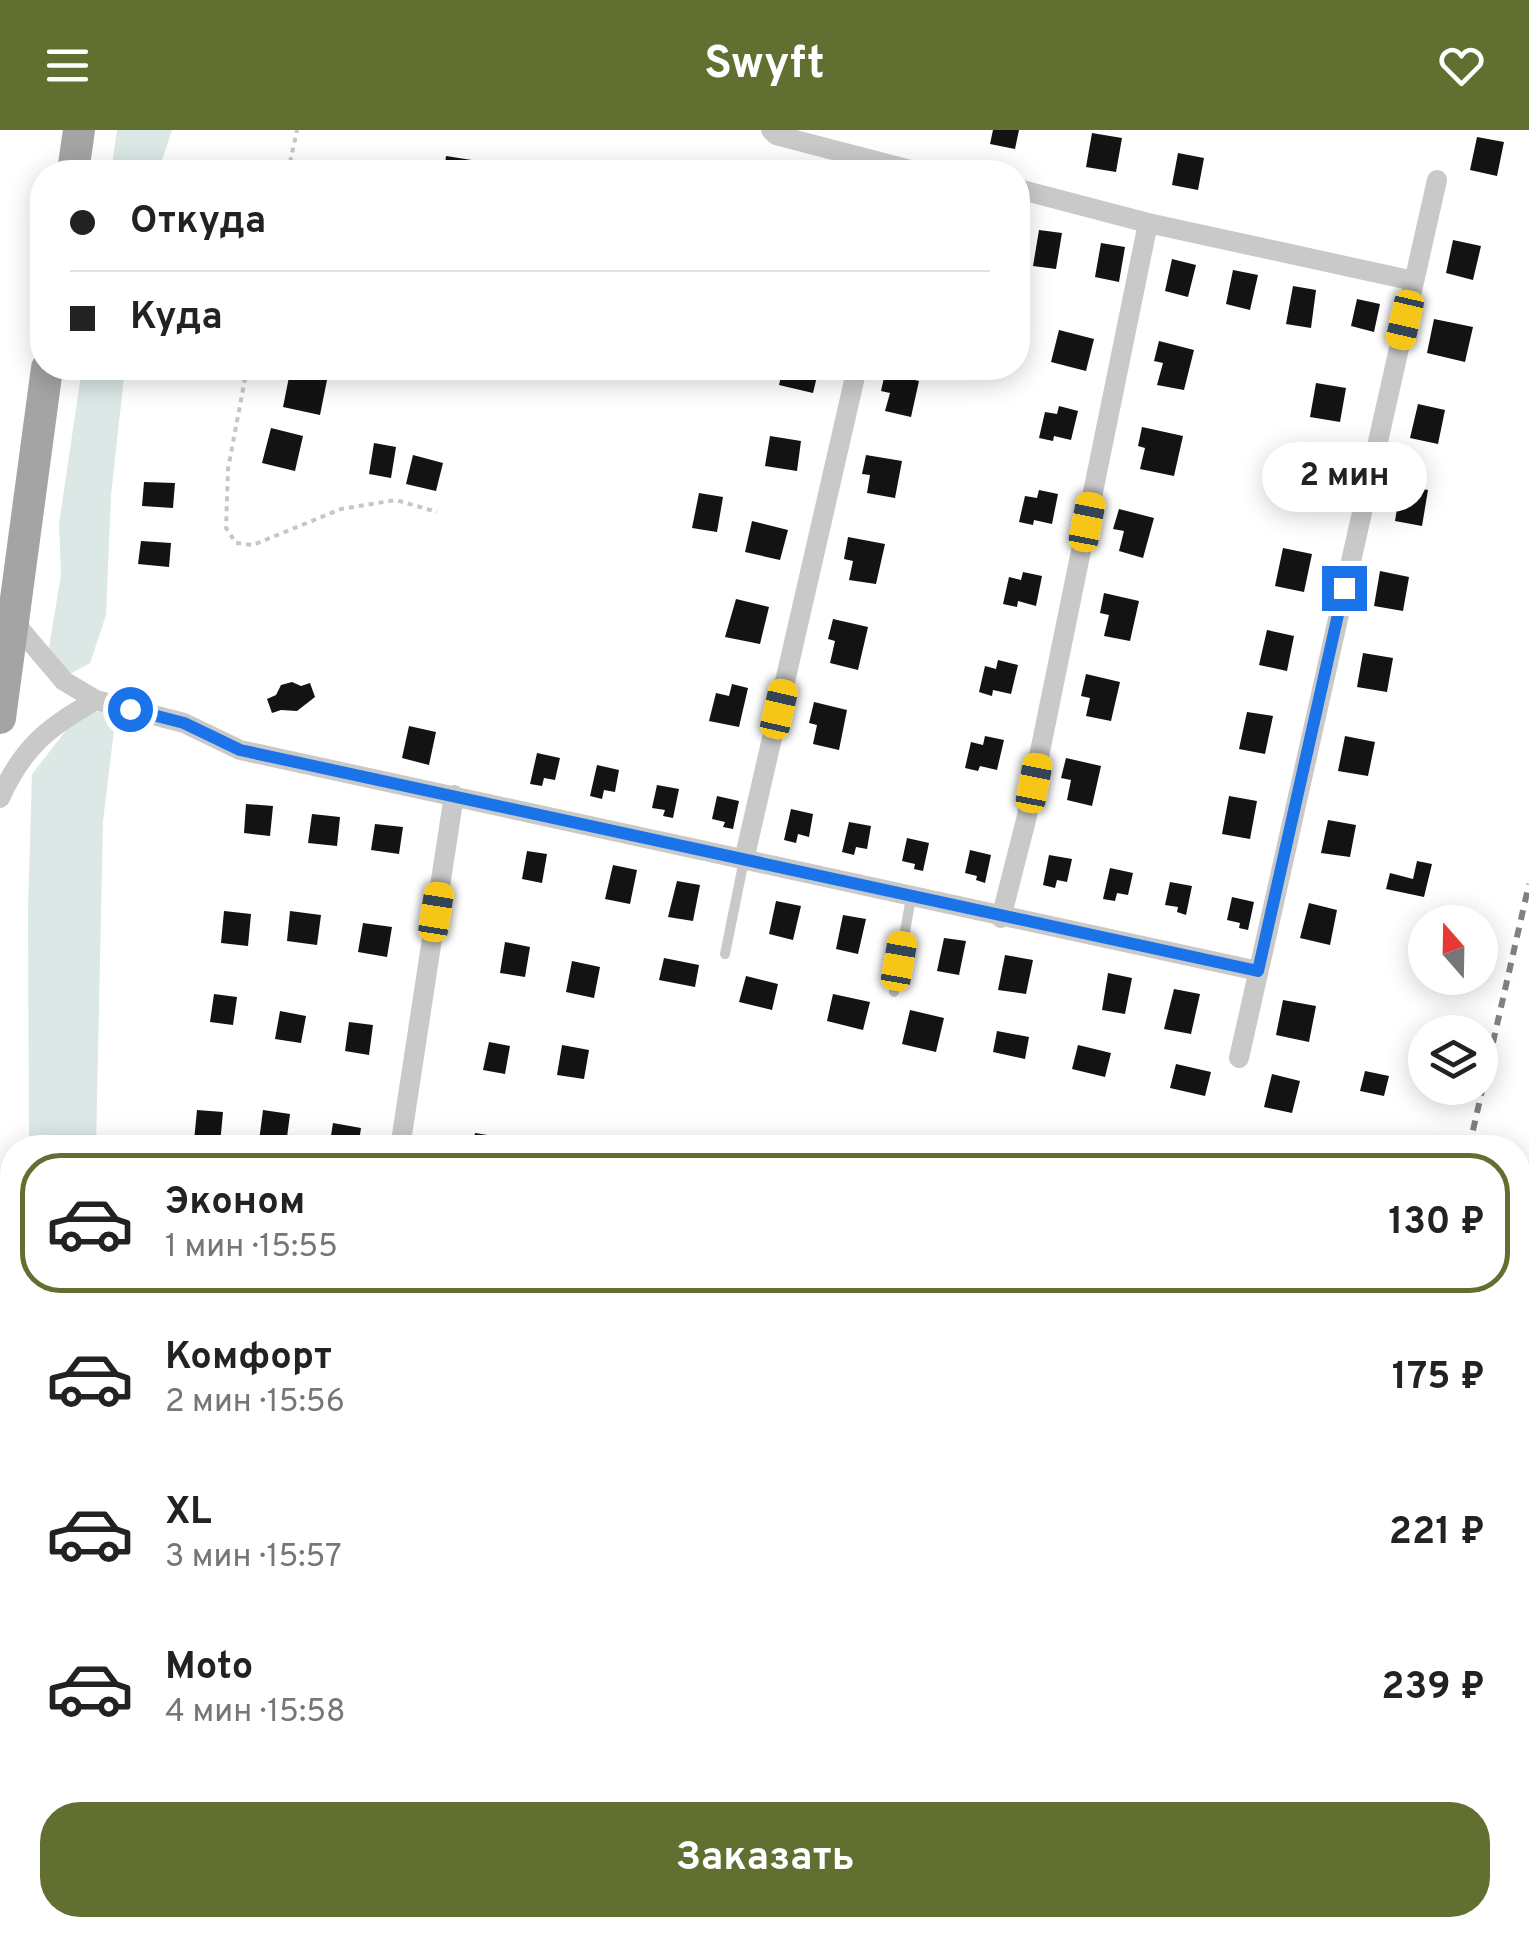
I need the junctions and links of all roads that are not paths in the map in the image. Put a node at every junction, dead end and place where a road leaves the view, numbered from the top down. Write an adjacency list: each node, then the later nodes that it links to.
1 (79, 130): 3 (main road)
2 (771, 130): 4 (street)
3 (75, 160)
4 (865, 160)
5 (1437, 180): 8 (street)
6 (1030, 192): 7 (street)
7 (1148, 223): 8 (street); 19 (street)
8 (1414, 282): 21 (street)
9 (45, 380): 11 (main road)
10 (854, 380): 17 (street)
11 (12, 621): 12 (main road); 13 (street)
12 (3, 671): 14 (main road)
13 (96, 700): 15 (street); 16 (street)
14 (0, 718)
15 (454, 795): 17 (street); 24 (street)
16 (0, 798)
17 (744, 860): 18 (street); 20 (lane)
18 (911, 898): 19 (street); 22 (lane)
19 (1001, 918): 21 (street)
20 (726, 954)
21 (1258, 971): 23 (street)
22 (894, 992)
23 (1239, 1058)
24 (402, 1135)

